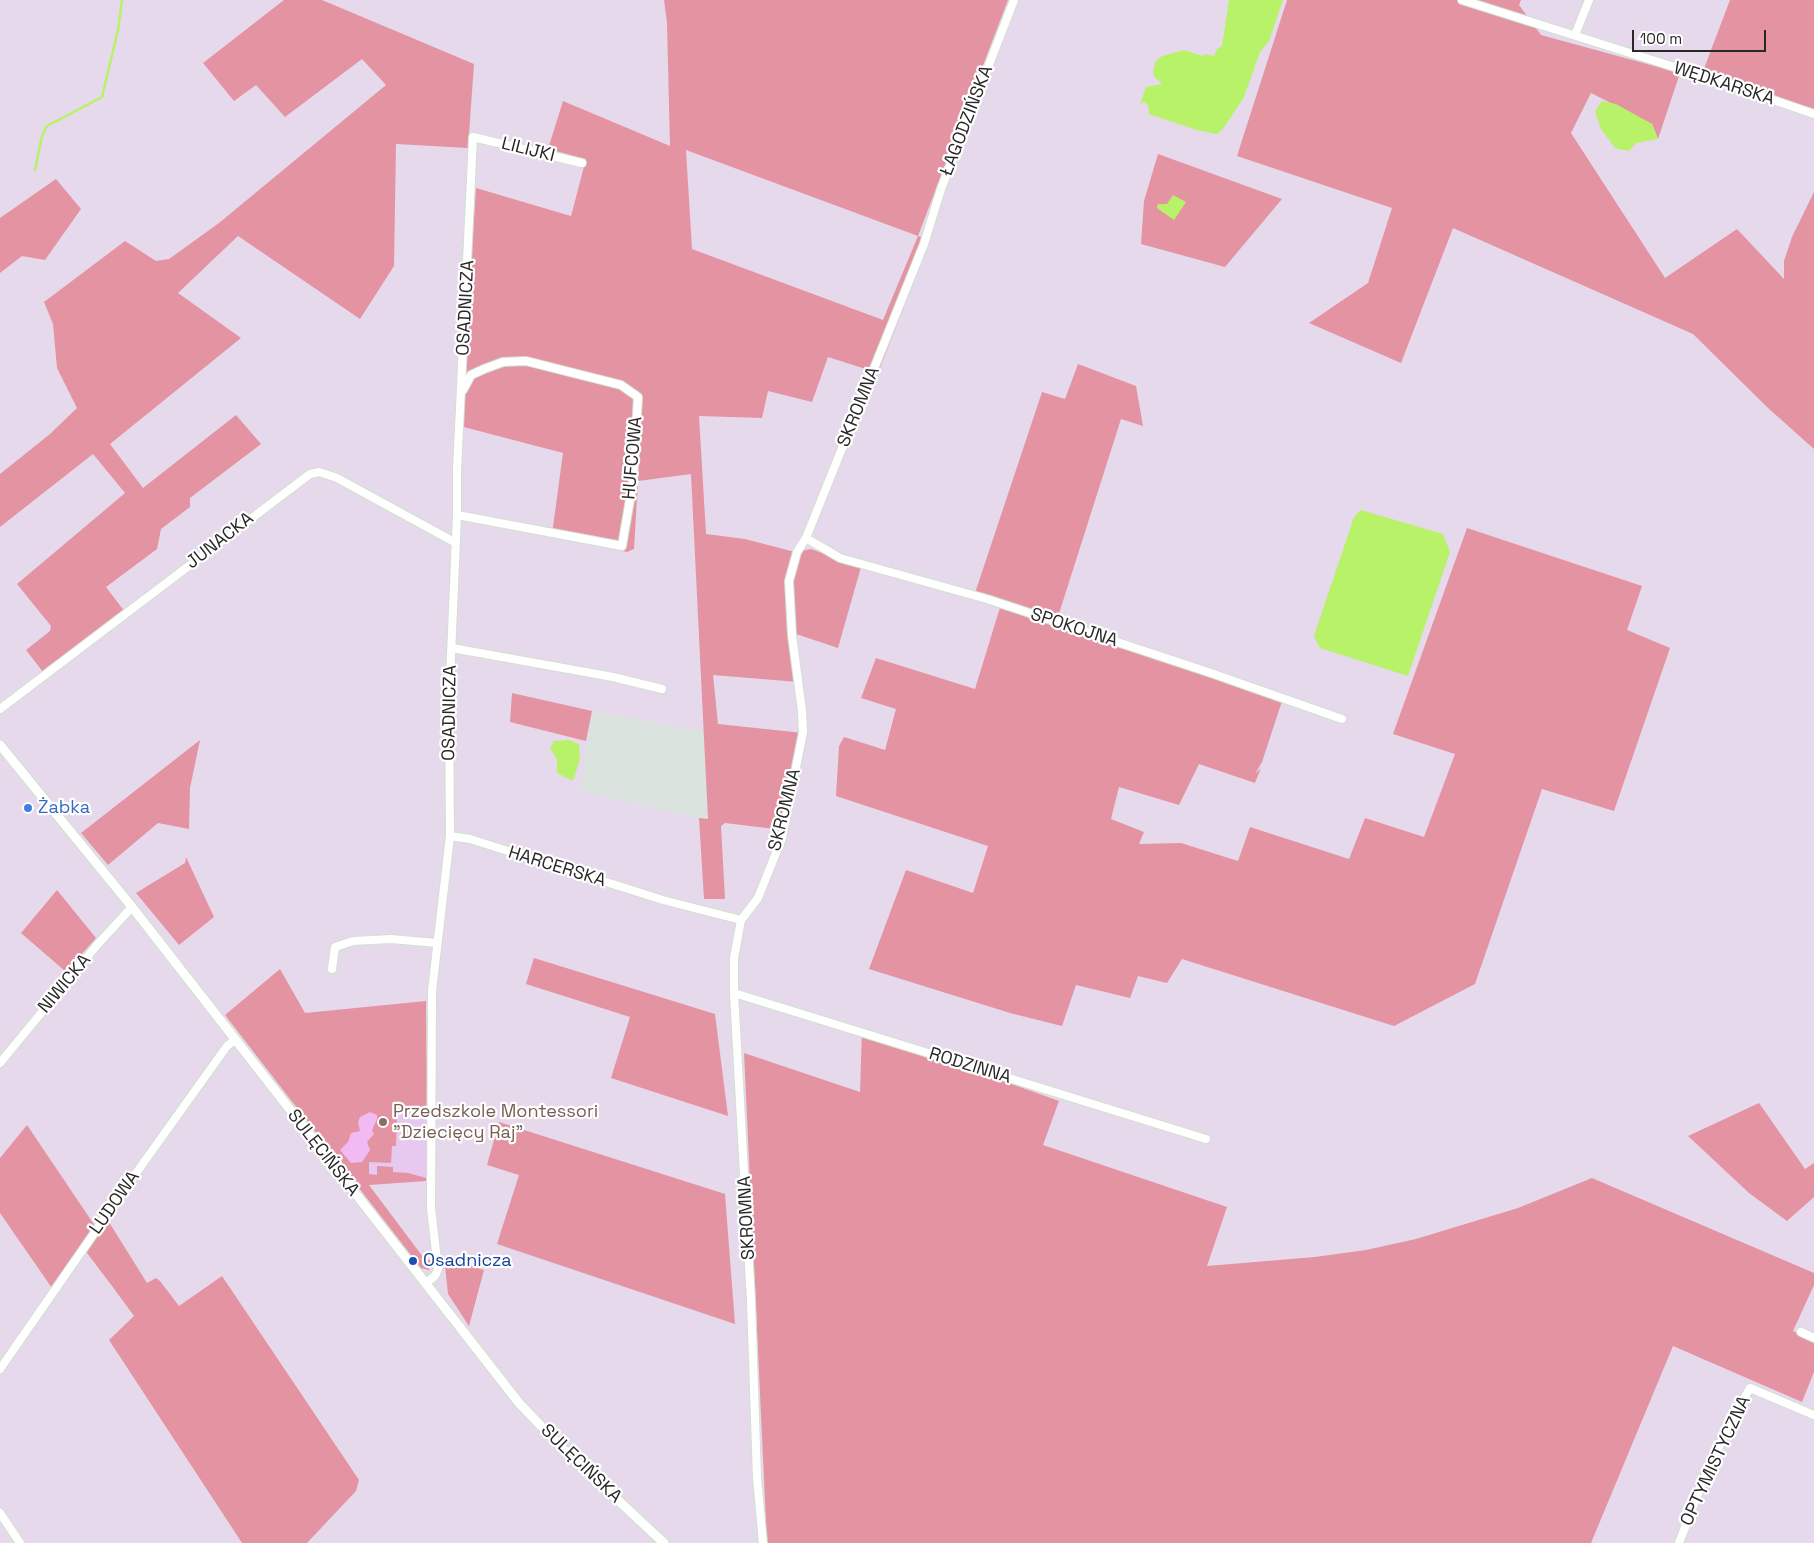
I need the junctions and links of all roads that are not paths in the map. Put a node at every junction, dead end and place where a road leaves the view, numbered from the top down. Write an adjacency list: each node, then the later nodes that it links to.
1 (1014, 0): 8 (street, ŁAGODZIŃSKA)
2 (1462, 0): 4 (street, WĘDKARSKA)
3 (1589, 0): 4 (street)
4 (1575, 35): 5 (street, WĘDKARSKA)
5 (1814, 114)
6 (473, 137): 7 (street, LILIJKI); 9 (street, OSADNICZA)
7 (582, 163)
8 (924, 244): 11 (street, SKROMNA)
9 (462, 392): 10 (street, OSADNICZA); 10 (street, HUFCOWA)
10 (457, 515): 12 (street, OSADNICZA)
11 (806, 538): 16 (street, SPOKOJNA); 20 (street, SKROMNA)
12 (456, 543): 13 (street, OSADNICZA); 15 (street, JUNACKA)
13 (452, 648): 14 (street); 18 (street, OSADNICZA)
14 (662, 689)
15 (0, 709)
16 (1342, 719)
17 (0, 745): 19 (street, SULĘCIŃSKA)
18 (450, 836): 20 (street, HARCERSKA); 21 (street, OSADNICZA)
19 (132, 907): 24 (street, SULĘCIŃSKA); 25 (street, NIWICKA)
20 (741, 920): 23 (street, SKROMNA)
21 (437, 943): 22 (street); 27 (street, OSADNICZA)
22 (332, 969)
23 (734, 993): 26 (street, RODZINNA); 35 (street, SKROMNA)
24 (235, 1040): 27 (street, SULĘCIŃSKA); 30 (street, LUDOWA)
25 (0, 1063)
26 (1206, 1138)
27 (426, 1283): 34 (street, SULĘCIŃSKA)
28 (1800, 1332): 29 (street)
29 (1814, 1338)
30 (0, 1369)
31 (1814, 1415): 36 (street, OPTYMISTYCZNA)
32 (0, 1513): 33 (street)
33 (20, 1543)
34 (664, 1543)
35 (763, 1543)
36 (1679, 1543)

